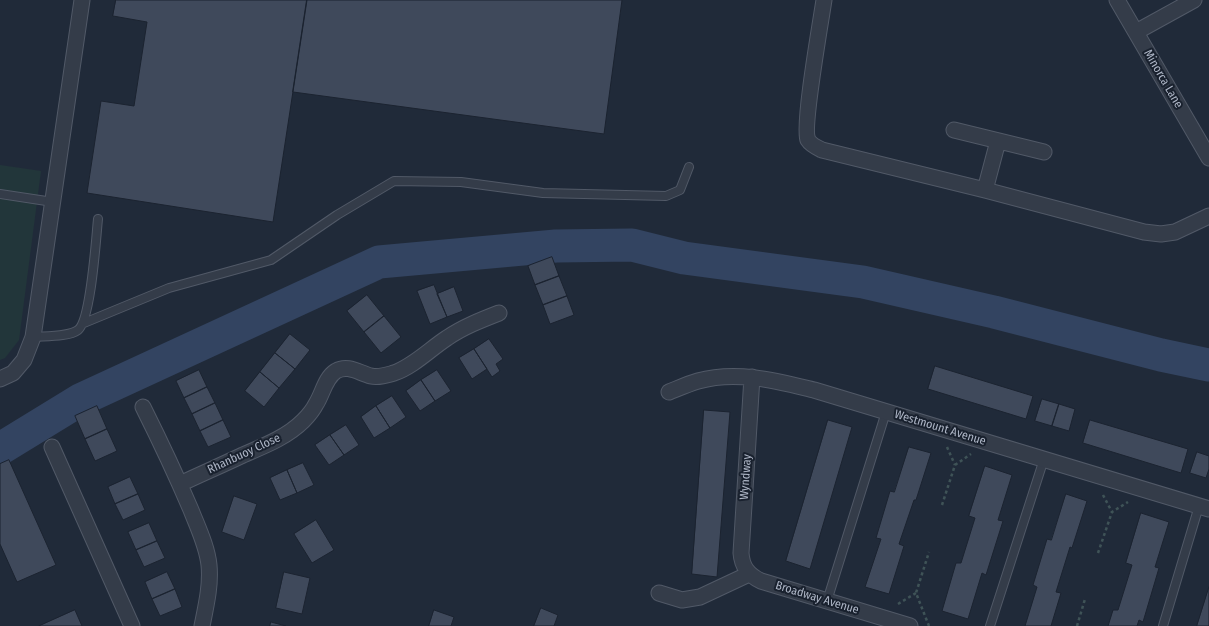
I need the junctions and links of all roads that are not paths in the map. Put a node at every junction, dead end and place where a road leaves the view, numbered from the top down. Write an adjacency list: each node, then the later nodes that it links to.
1 (82, 0): 13 (street)
2 (824, 0): 11 (street)
3 (1117, 0): 5 (street, Minorca Lane)
4 (1194, 0): 5 (street)
5 (1136, 32): 9 (street, Minorca Lane)
6 (954, 130): 7 (street)
7 (998, 141): 8 (street); 11 (street)
8 (1044, 152)
9 (1209, 158)
10 (689, 167): 17 (lane)
11 (985, 190): 14 (street)
12 (0, 194): 13 (lane)
13 (53, 202): 18 (street)
14 (1209, 216)
15 (98, 219): 17 (lane)
16 (499, 313): 26 (street, Rhanbuoy Close)
17 (84, 323): 18 (lane)
18 (34, 337): 20 (street)
19 (752, 377): 21 (street, Westmount Avenue); 23 (street, Westmount Avenue); 28 (street, Wyndway)
20 (0, 379)
21 (669, 392)
22 (143, 407): 26 (street)
23 (886, 412): 25 (street, Westmount Avenue); 30 (lane)
24 (52, 447): 31 (street)
25 (1044, 459): 27 (street, Westmount Avenue); 34 (lane)
26 (180, 484): 32 (street)
27 (1204, 507): 35 (lane)
28 (749, 574): 29 (street); 30 (street, Broadway Avenue)
29 (658, 593)
30 (826, 601): 33 (street, Broadway Avenue)
31 (132, 626)
32 (202, 626)
33 (910, 626)
34 (990, 626)
35 (1163, 626)

